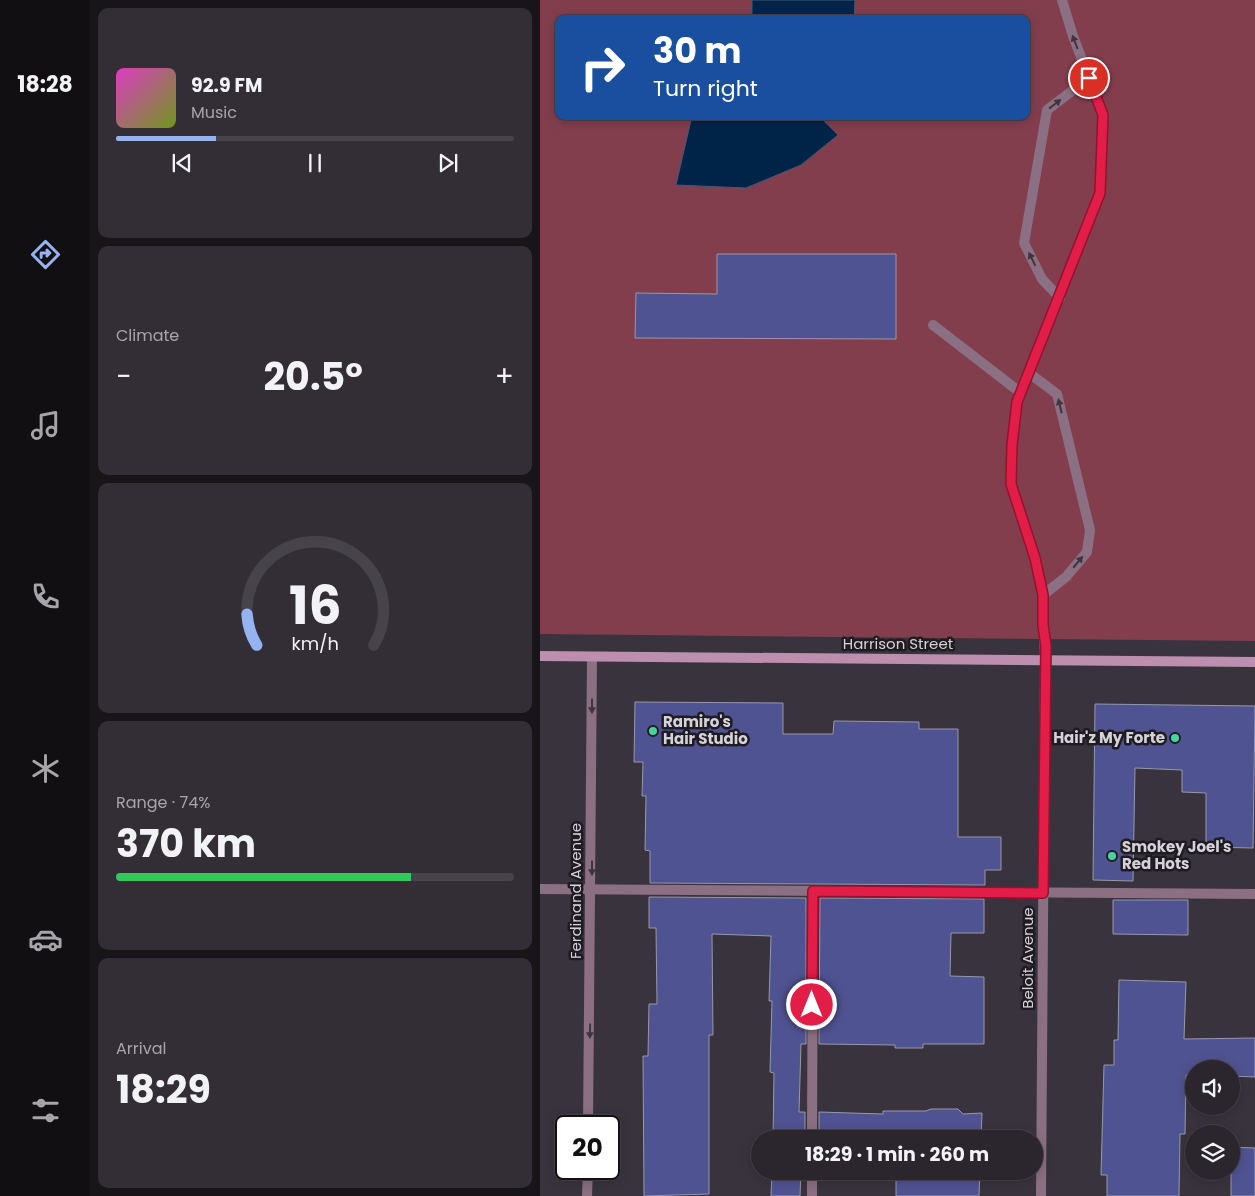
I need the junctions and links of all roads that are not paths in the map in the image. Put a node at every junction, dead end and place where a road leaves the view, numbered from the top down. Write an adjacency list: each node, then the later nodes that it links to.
1 (1062, 0): 2 (street, Beloit Avenue, one-way to 1)
2 (1089, 78): 3 (street, Beloit Avenue); 3 (street, one-way to 2)
3 (1060, 298): 5 (street, Beloit Avenue)
4 (933, 326): 6 (street)
5 (1029, 372): 6 (street, Beloit Avenue); 7 (street, one-way to 5)
6 (1021, 393): 7 (street, Beloit Avenue)
7 (1043, 595): 10 (street, Beloit Avenue)
8 (540, 656): 9 (street, Harrison Street)
9 (592, 657): 10 (street, Harrison Street); 13 (street, Ferdinand Avenue, one-way to 13)
10 (1045, 660): 11 (street, Harrison Street); 15 (street, Beloit Avenue)
11 (1255, 662)
12 (540, 889): 13 (street)
13 (592, 890): 14 (street); 17 (street, Ferdinand Avenue, one-way to 17)
14 (813, 891): 15 (street); 18 (street)
15 (1043, 893): 16 (street); 23 (street, Beloit Avenue)
16 (1255, 894)
17 (588, 1115)
18 (812, 1130)
19 (588, 1180): 21 (street)
20 (812, 1180): 22 (street)
21 (587, 1196)
22 (812, 1196)
23 (1041, 1196)

